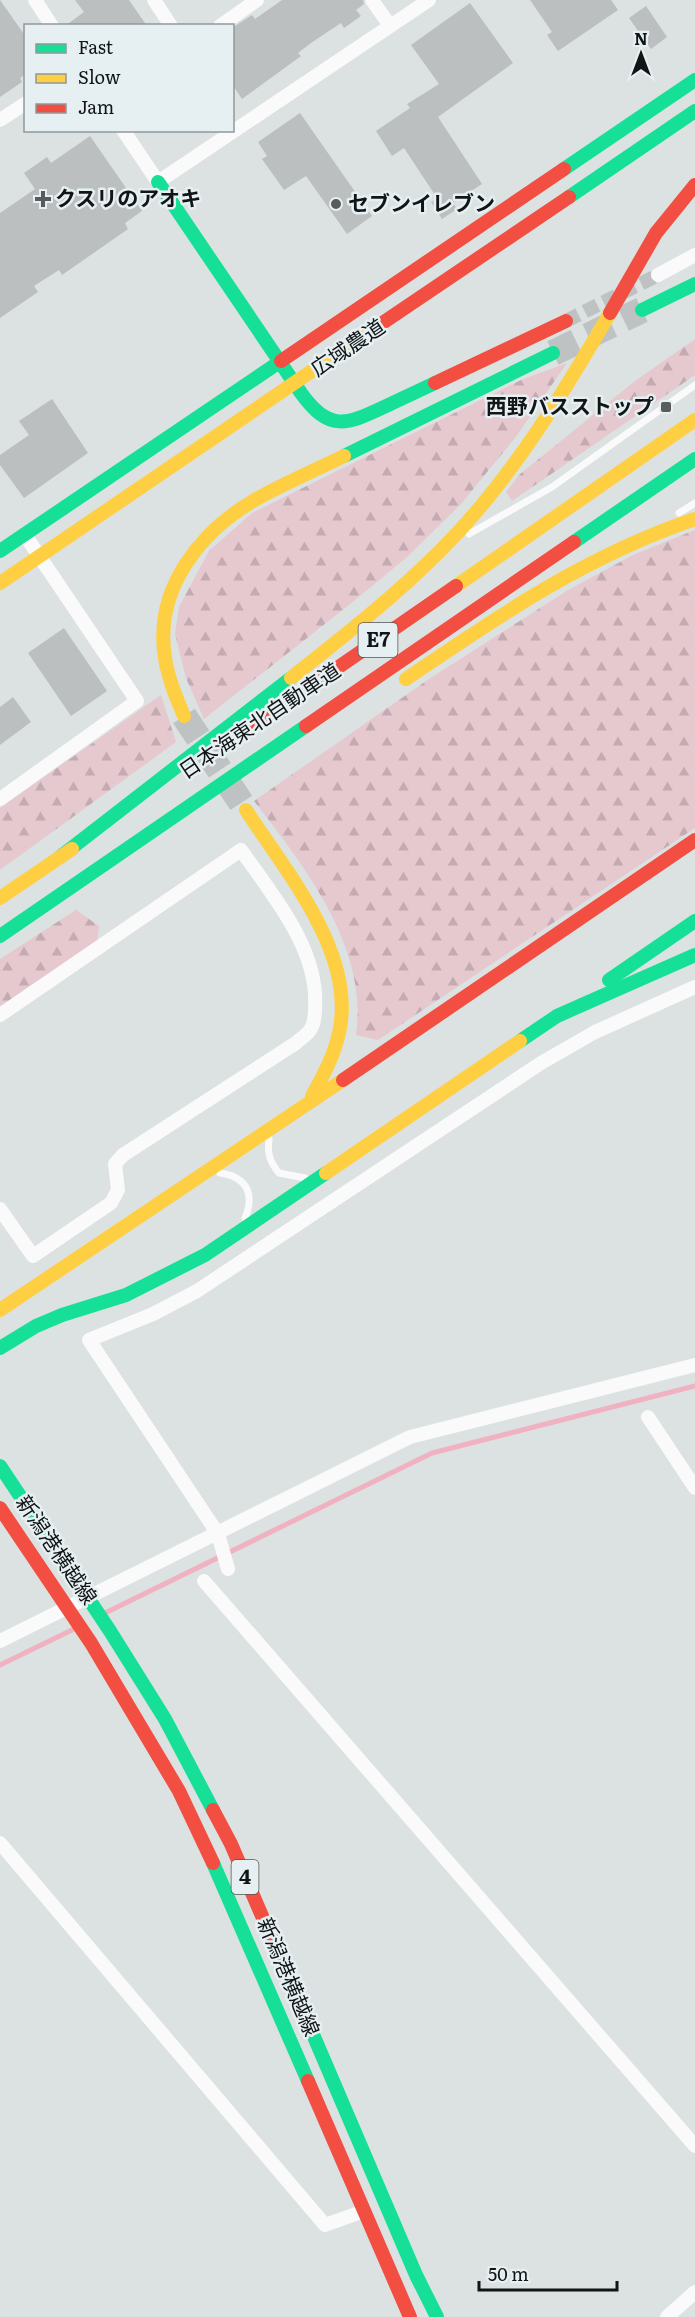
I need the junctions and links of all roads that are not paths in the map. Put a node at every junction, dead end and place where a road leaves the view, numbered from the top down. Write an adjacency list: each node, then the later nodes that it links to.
1 (35, 0): 6 (street)
2 (154, 0): 7 (street)
3 (257, 0): 8 (street)
4 (372, 0): 9 (street)
5 (429, 0): 9 (street)
6 (51, 24)
7 (170, 24)
8 (223, 24)
9 (390, 26): 14 (street)
10 (695, 80): 25 (main road, 広域農道)
11 (24, 104): 13 (street)
12 (695, 111): 26 (main road, 広域農道)
13 (0, 120)
14 (236, 122)
15 (124, 132): 17 (street)
16 (223, 132): 17 (street)
17 (158, 182): 25 (main road)
18 (695, 185): 36 (main road)
19 (695, 255): 20 (street)
20 (658, 275)
21 (695, 284): 22 (main road)
22 (642, 310)
23 (566, 321): 26 (main road)
24 (553, 352): 41 (main road)
25 (280, 362): 26 (main road); 34 (main road, 広域農道)
26 (295, 384): 38 (main road, 広域農道)
27 (695, 385): 36 (lane)
28 (695, 420): 46 (main road, 日本海東北自動車道 / E7)
29 (695, 459): 47 (main road, 日本海東北自動車道 / E7)
30 (695, 503): 31 (lane)
31 (676, 514)
32 (695, 519): 35 (main road)
33 (667, 520): 35 (lane)
34 (25, 535): 37 (main road, 広域農道); 38 (street)
35 (620, 548): 40 (main road)
36 (441, 550): 46 (main road)
37 (0, 551)
38 (39, 557): 39 (main road, 広域農道); 43 (street)
39 (0, 584)
40 (395, 686)
41 (184, 716)
42 (237, 790): 47 (main road)
43 (0, 799)
44 (246, 810): 55 (main road)
45 (695, 840): 55 (main road)
46 (60, 857): 48 (main road, 日本海東北自動車道 / E7)
47 (83, 880): 50 (main road, 日本海東北自動車道 / E7)
48 (0, 898)
49 (695, 921): 54 (main road)
50 (0, 936)
51 (695, 955): 54 (main road)
52 (695, 987): 68 (street)
53 (0, 1015): 59 (street)
54 (557, 1016): 57 (main road)
55 (309, 1101): 56 (main road)
56 (272, 1126): 57 (lane); 58 (main road)
57 (330, 1170): 60 (main road)
58 (202, 1175): 60 (lane); 61 (main road)
59 (0, 1209)
60 (239, 1232): 62 (main road)
61 (0, 1310)
62 (0, 1347)
63 (695, 1365): 68 (street)
64 (648, 1417): 66 (street)
65 (0, 1466): 71 (main road, 新潟港横越線 / 4)
66 (695, 1488)
67 (0, 1508): 72 (main road, 新潟港横越線 / 4)
68 (218, 1534): 69 (street); 71 (street)
69 (228, 1569)
70 (204, 1581): 75 (street)
71 (88, 1597): 72 (street); 79 (main road, 新潟港横越線 / 4)
72 (68, 1608): 73 (street); 76 (main road, 新潟港横越線 / 4)
73 (0, 1641)
74 (0, 1843): 76 (street)
75 (695, 2146)
76 (364, 2211): 78 (main road, 新潟港横越線 / 4)
77 (695, 2292): 80 (street)
78 (410, 2317)
79 (436, 2317)
80 (667, 2317)

